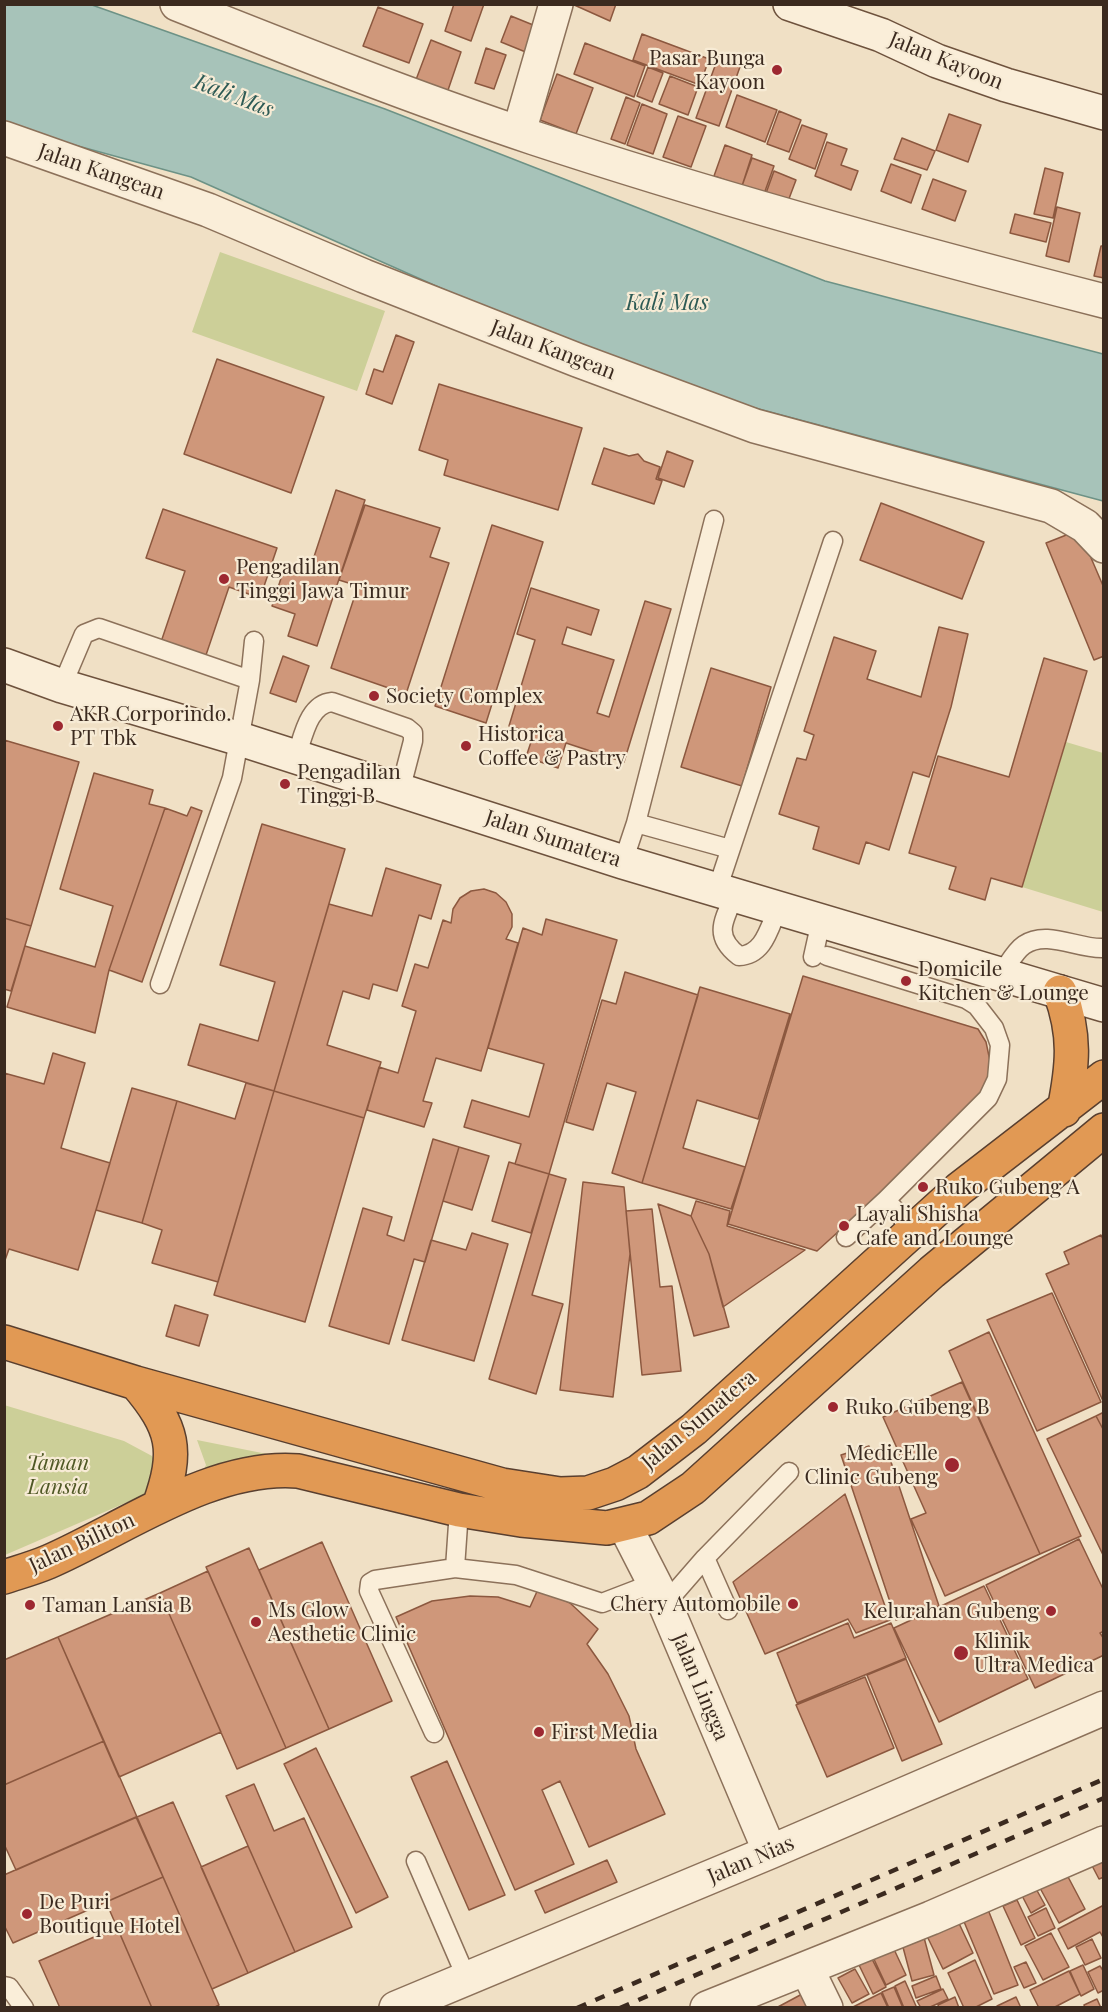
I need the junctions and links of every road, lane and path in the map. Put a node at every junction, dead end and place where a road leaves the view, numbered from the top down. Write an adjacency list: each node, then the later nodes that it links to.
1 (177, 4): 6 (street)
2 (556, 4): 6 (street)
3 (790, 4): 4 (street, Jalan Kayoon)
4 (879, 20): 5 (street, Jalan Kayoon)
5 (1104, 113)
6 (519, 132): 8 (street)
7 (4, 138): 11 (street, Jalan Kangean)
8 (1104, 301)
9 (714, 520): 19 (lane)
10 (833, 541): 20 (lane)
11 (1104, 546)
12 (254, 641): 14 (lane)
13 (4, 665): 15 (street, Jalan Sumatera)
14 (250, 680): 15 (lane); 16 (lane)
15 (62, 686): 16 (street, Jalan Sumatera)
16 (240, 739): 17 (street, Jalan Sumatera); 27 (lane)
17 (296, 757): 18 (street, Jalan Sumatera); 18 (lane)
18 (400, 791): 21 (street, Jalan Sumatera)
19 (636, 823): 20 (lane); 21 (lane)
20 (730, 849): 22 (lane)
21 (623, 862): 22 (street, Jalan Sumatera)
22 (726, 893): 23 (street, Jalan Sumatera); 23 (lane)
23 (778, 908): 24 (street, Jalan Sumatera)
24 (821, 921): 26 (street, Jalan Sumatera); 29 (lane)
25 (1104, 948): 26 (lane)
26 (987, 970): 28 (street, Jalan Sumatera); 29 (lane)
27 (160, 984)
28 (1060, 992): 30 (street, Jalan Sumatera); 32 (highway)
29 (966, 999): 34 (lane)
30 (1104, 1005)
31 (1104, 1077): 32 (highway, Jalan Sumatera)
32 (1064, 1110): 35 (highway, Jalan Sumatera)
33 (1104, 1130): 42 (highway, Jalan Sumatera)
34 (886, 1200): 35 (lane); 36 (lane)
35 (913, 1230): 38 (highway, Jalan Sumatera)
36 (846, 1237)
37 (4, 1342): 38 (highway, Jalan Sumatera)
38 (136, 1383): 40 (highway)
39 (789, 1472): 43 (lane)
40 (159, 1506): 41 (highway, Jalan Sumatera); 45 (highway, Jalan Biliton)
41 (459, 1510): 42 (highway, Jalan Sumatera); 44 (lane)
42 (626, 1526): 46 (street, Jalan Lingga)
43 (705, 1558): 46 (lane); 47 (lane)
44 (455, 1568): 46 (lane); 49 (lane)
45 (4, 1577)
46 (660, 1593): 51 (street, Jalan Lingga)
47 (728, 1610)
48 (1104, 1708): 51 (street, Jalan Nias)
49 (434, 1733)
50 (1104, 1843): 53 (street)
51 (770, 1852): 54 (street, Jalan Nias)
52 (416, 1861): 54 (lane)
53 (807, 1969): 58 (street); 59 (street)
54 (467, 1979): 57 (street, Jalan Nias)
55 (4, 1986): 56 (lane)
56 (24, 2007)
57 (396, 2007)
58 (707, 2007)
59 (826, 2007)

